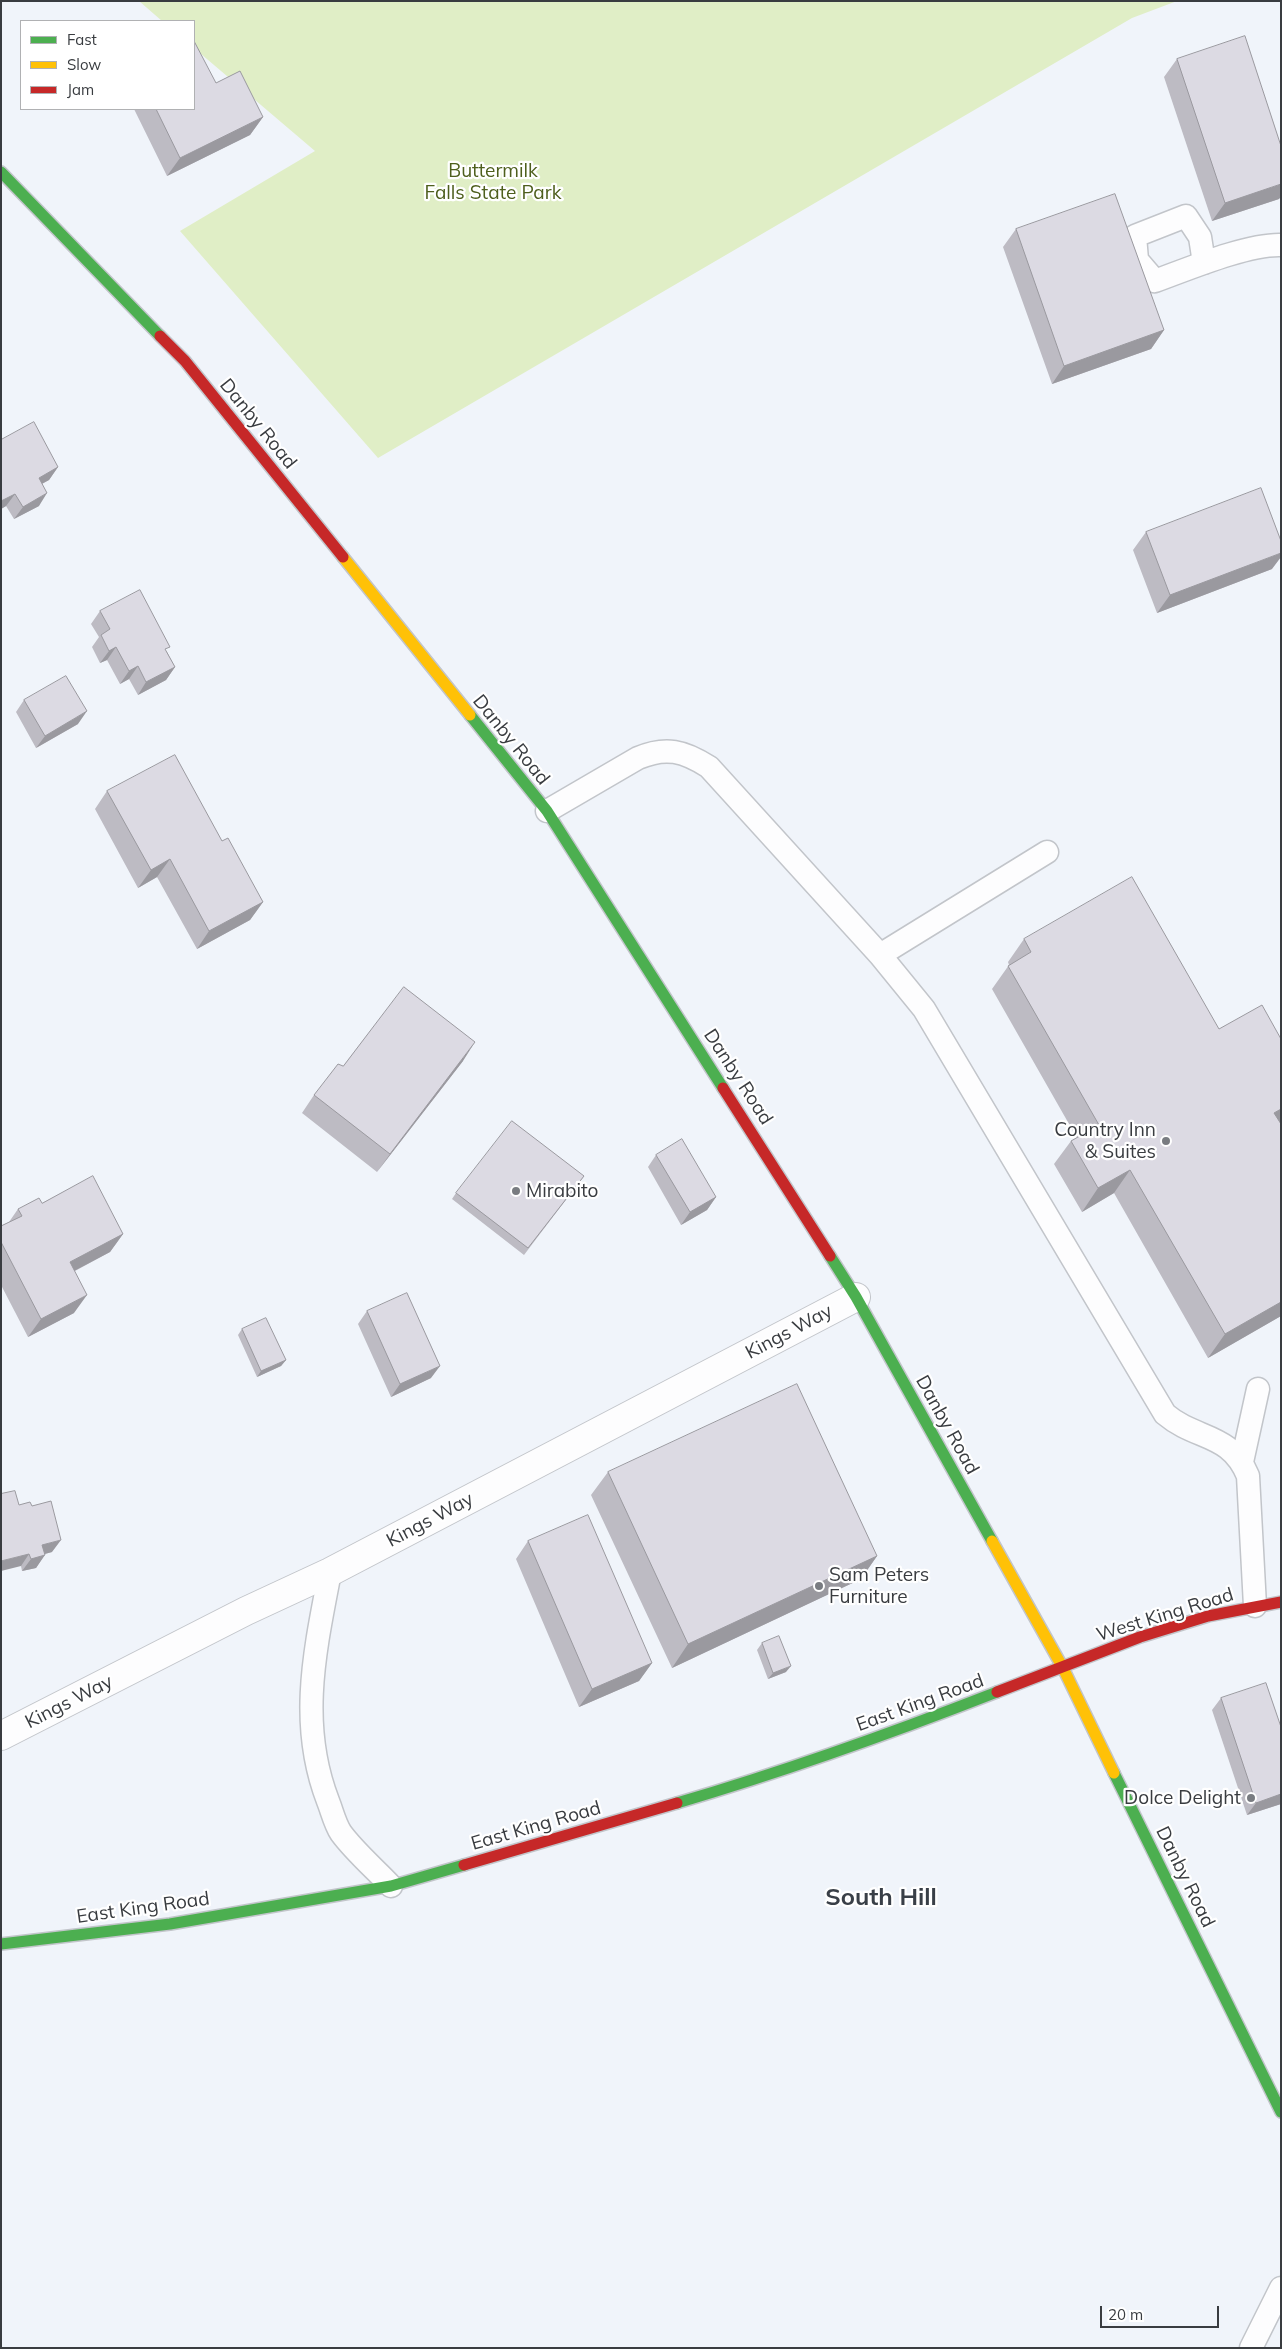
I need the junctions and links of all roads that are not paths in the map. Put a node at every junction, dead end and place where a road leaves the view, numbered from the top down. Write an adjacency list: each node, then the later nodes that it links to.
1 (1, 172): 4 (main road, Danby Road)
2 (1281, 245): 3 (lane)
3 (1204, 263)
4 (547, 811): 6 (lane); 7 (main road, Danby Road)
5 (1047, 852): 6 (lane)
6 (880, 955): 9 (lane)
7 (856, 1297): 10 (street, Kings Way); 13 (main road, Danby Road)
8 (1258, 1389): 9 (lane)
9 (1242, 1462): 12 (lane)
10 (330, 1572): 14 (street, Kings Way); 15 (lane)
11 (1281, 1602): 12 (main road, West King Road)
12 (1255, 1606): 13 (main road, West King Road)
13 (1063, 1668): 15 (main road, East King Road); 17 (main road, Danby Road)
14 (1, 1736)
15 (391, 1886): 16 (main road, East King Road)
16 (1, 1944)
17 (1281, 2112)
18 (1281, 2288): 19 (lane)
19 (1251, 2348)

